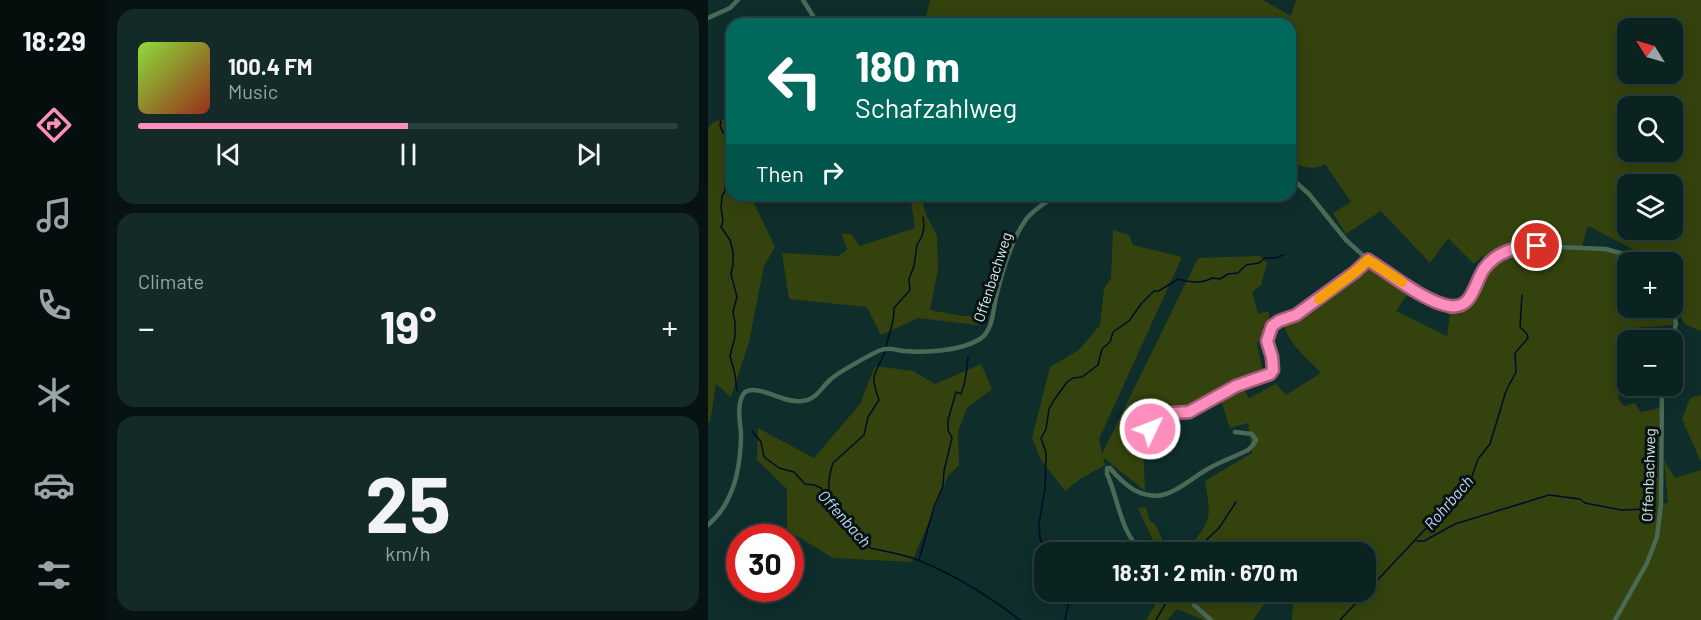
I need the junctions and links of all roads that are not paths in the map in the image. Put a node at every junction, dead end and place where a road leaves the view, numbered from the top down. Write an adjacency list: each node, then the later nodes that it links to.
1 (738, 0): 3 (street)
2 (803, 0): 4 (street)
3 (708, 18)
4 (814, 18)
5 (1296, 182): 8 (street)
6 (1049, 201): 12 (street, Offenbachweg)
7 (1617, 252): 8 (street)
8 (1368, 260): 11 (street)
9 (1662, 396): 16 (street, Offenbachweg)
10 (1235, 432): 13 (street)
11 (1161, 441)
12 (708, 525)
13 (1133, 542)
14 (1193, 602): 15 (street)
15 (1211, 620)
16 (1615, 620)

